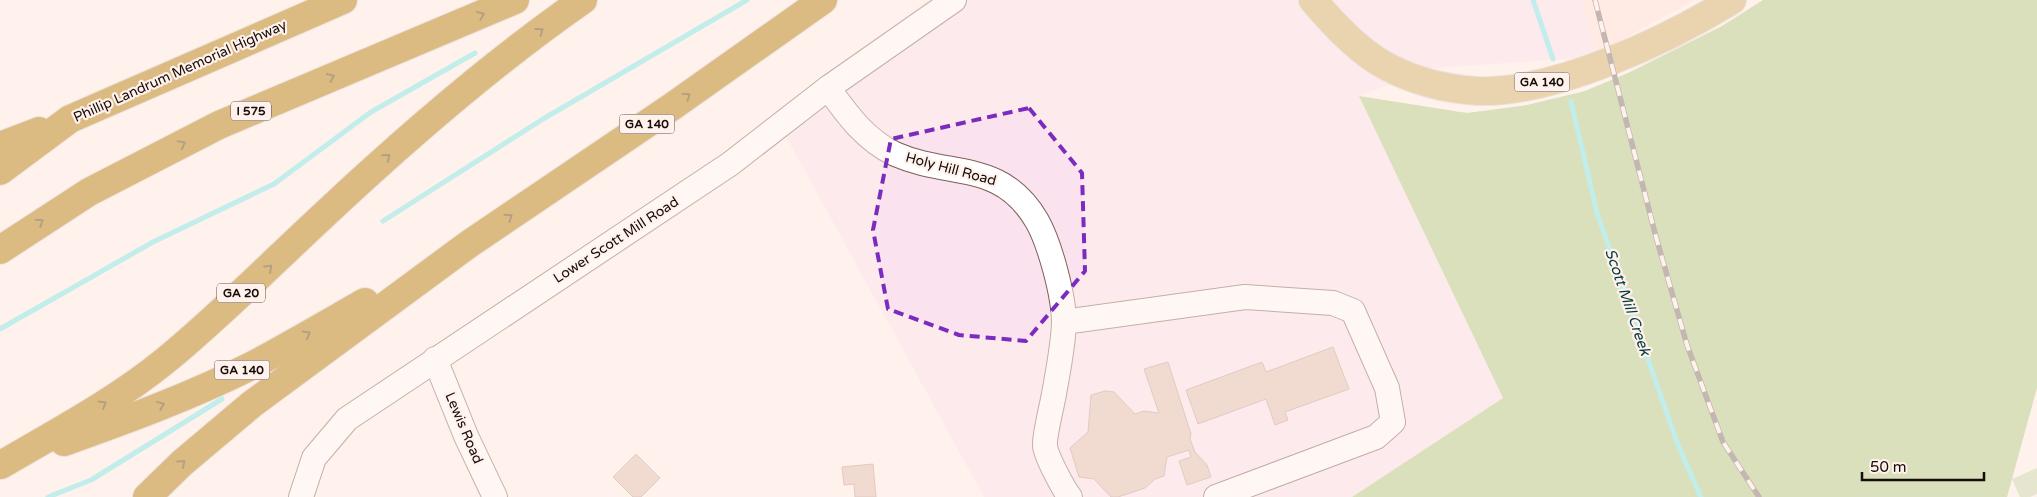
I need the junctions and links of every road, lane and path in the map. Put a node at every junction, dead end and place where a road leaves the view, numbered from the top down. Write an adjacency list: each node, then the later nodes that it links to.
1 (343, 0): 9 (highway, Phillip Landrum Memorial Highway)
2 (515, 0): 13 (highway, I 575, one-way to 2)
3 (583, 0): 16 (highway, GA 20, one-way to 3)
4 (824, 0): 12 (highway, GA 140, one-way to 4)
5 (954, 0): 8 (street, Lower Scott Mill Road)
6 (1313, 0): 7 (main road, GA 140)
7 (1732, 0)
8 (828, 88): 14 (street, Holy Hill Road); 15 (street, Lower Scott Mill Road)
9 (70, 119): 10 (highway); 11 (highway, Phillip Landrum Memorial Highway)
10 (0, 146)
11 (0, 171)
12 (469, 244): 16 (highway, GA 140, one-way to 12); 17 (highway, one-way to 12)
13 (0, 250)
14 (1064, 322): 20 (street, Holy Hill Road); 21 (street)
15 (435, 359): 18 (street, Lower Scott Mill Road); 19 (street, Lewis Road)
16 (0, 465)
17 (147, 497)
18 (301, 497)
19 (494, 497)
20 (1070, 497)
21 (1216, 497)

